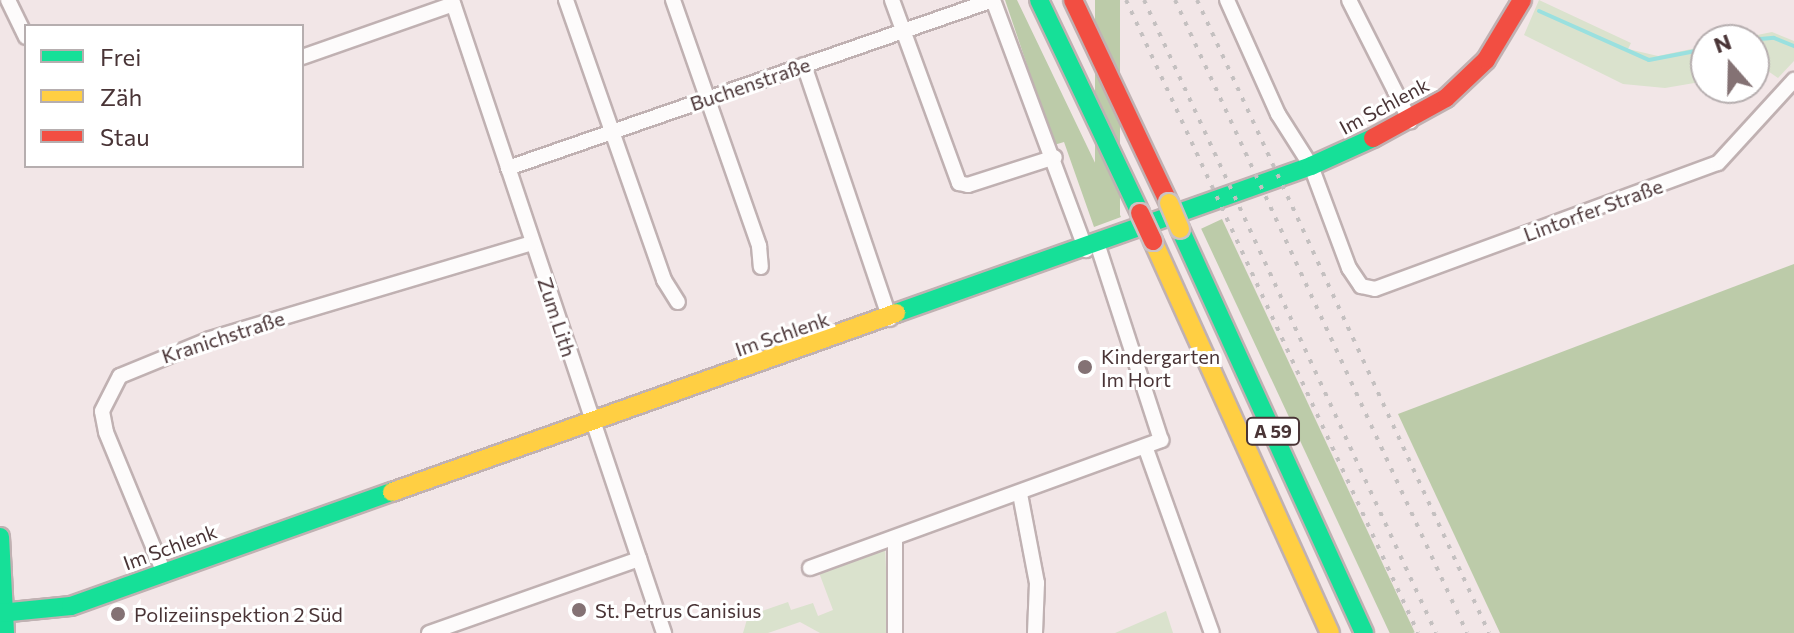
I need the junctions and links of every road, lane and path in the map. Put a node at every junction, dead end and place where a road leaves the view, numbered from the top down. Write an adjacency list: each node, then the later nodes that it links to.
1 (566, 0): 19 (street)
2 (673, 0): 17 (street)
3 (892, 0): 12 (street)
4 (993, 0): 12 (street, Buchenstraße); 20 (street)
5 (1039, 0): 44 (main road, A 59, bridge)
6 (1073, 0): 45 (main road, A 59, bridge)
7 (1227, 0): 21 (street)
8 (1349, 0): 18 (street)
9 (1522, 0): 18 (main road, Im Schlenk)
10 (453, 2): 14 (street); 22 (street, Zum Lith)
11 (9, 4): 13 (street)
12 (902, 31): 15 (street, Buchenstraße); 20 (street)
13 (24, 33)
14 (304, 56)
15 (804, 65): 17 (street, Buchenstraße); 27 (street)
16 (1794, 80): 21 (street, Lintorfer Straße)
17 (708, 99): 19 (street, Buchenstraße); 25 (street)
18 (1410, 121): 21 (main road, Im Schlenk)
19 (612, 132): 22 (street, Buchenstraße); 26 (street)
20 (1055, 157): 24 (street)
21 (1311, 166): 24 (main road, Im Schlenk)
22 (508, 168): 23 (street, Zum Lith)
23 (532, 243): 28 (street, Zum Lith); 35 (street, Kranichstraße)
24 (1092, 248): 27 (main road, Im Schlenk); 29 (street)
25 (761, 267)
26 (678, 302)
27 (890, 319): 28 (main road, Im Schlenk)
28 (593, 421): 33 (street, Zum Lith); 35 (main road, Im Schlenk)
29 (1146, 449): 30 (street); 37 (street)
30 (1020, 494): 32 (street); 42 (street)
31 (0, 537): 36 (main road)
32 (895, 540): 34 (street); 41 (street)
33 (639, 559): 39 (street); 40 (street, Zum Lith)
34 (810, 568)
35 (164, 573): 36 (main road, Im Schlenk)
36 (2, 613): 38 (main road)
37 (1211, 630): 43 (street)
38 (5, 633)
39 (429, 633)
40 (664, 633)
41 (895, 633)
42 (1035, 633)
43 (1193, 633)
44 (1330, 633)
45 (1364, 633)

